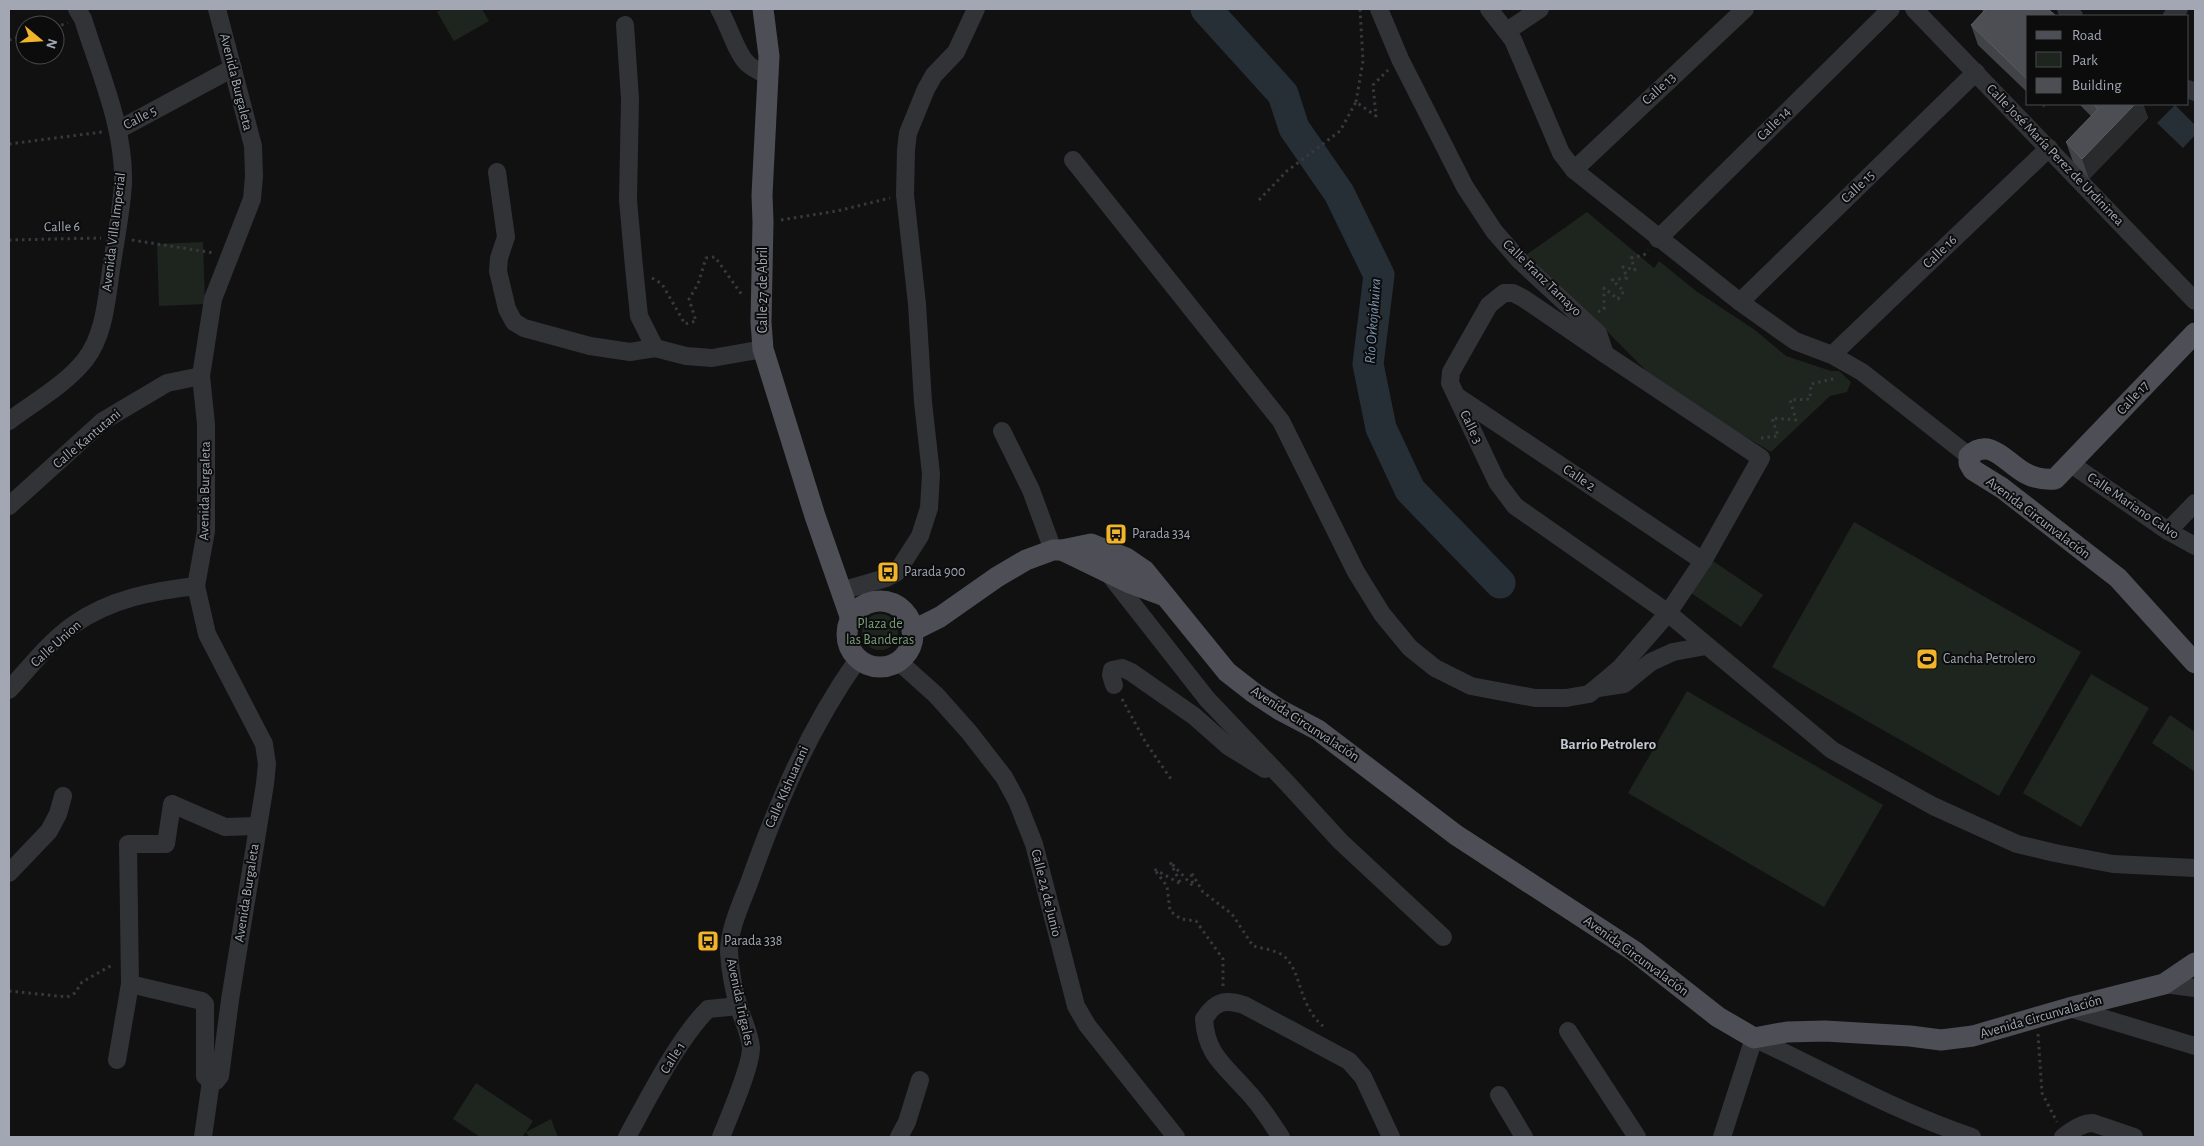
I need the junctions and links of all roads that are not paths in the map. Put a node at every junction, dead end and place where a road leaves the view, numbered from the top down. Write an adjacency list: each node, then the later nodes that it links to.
1 (77, 9): 17 (street, Avenida Villa Imperial)
2 (217, 9): 14 (street, Avenida Burgaleta)
3 (719, 9): 16 (street)
4 (763, 9): 16 (main road, Calle 27 de Abril)
5 (976, 9): 45 (street)
6 (1379, 9): 28 (street, Calle Franz Tamayo)
7 (1490, 9): 13 (street)
8 (1540, 9): 13 (street)
9 (1745, 9): 20 (street, Calle 13)
10 (1891, 9): 22 (street, Calle 14)
11 (1914, 9): 15 (street, Calle José María Perez de Urdininea)
12 (625, 25): 26 (street)
13 (1506, 31): 20 (street)
14 (233, 68): 17 (street, Calle 5); 30 (street, Avenida Burgaleta)
15 (1976, 72): 18 (street, Calle José María Perez de Urdininea); 24 (street, Calle 15)
16 (768, 76): 27 (main road, Calle 27 de Abril)
17 (118, 130): 32 (street, Avenida Villa Imperial)
18 (2049, 148): 23 (street, Calle José María Perez de Urdininea); 29 (street, Calle 16)
19 (1073, 160): 55 (street)
20 (1574, 170): 22 (street)
21 (498, 172): 26 (street)
22 (1658, 239): 24 (street)
23 (2195, 301)
24 (1740, 302): 29 (street)
25 (2195, 333): 35 (main road, Calle 17)
26 (655, 348): 27 (street)
27 (763, 349): 45 (main road, Calle 27 de Abril)
28 (1605, 354): 31 (street, Calle 3); 42 (street)
29 (1832, 355): 34 (street)
30 (201, 376): 37 (street, Calle Kantutani); 44 (street, Avenida Burgaleta)
31 (1456, 396): 42 (street, Calle 2); 47 (street, Calle 3)
32 (9, 421)
33 (1002, 431): 40 (street)
34 (1969, 456): 35 (main road, Avenida Circunvalación); 53 (main road, Avenida Circunvalación)
35 (2071, 464): 38 (street, Calle Mariano Calvo)
36 (2195, 504): 38 (street)
37 (9, 506)
38 (2168, 531): 39 (street, Calle Mariano Calvo)
39 (2195, 546)
40 (1058, 550): 41 (main road, Avenida Circunvalación); 43 (main road, Avenida Circunvalación); 49 (main road, Avenida Circunvalación)
41 (1115, 553): 43 (street); 46 (main road, Avenida Circunvalación)
42 (1703, 560): 47 (street)
43 (1109, 574): 46 (main road, Avenida Circunvalación); 57 (street)
44 (196, 586): 56 (street, Calle Union); 59 (street, Avenida Burgaleta)
45 (841, 591): 48 (main road, Calle 27 de Abril)
46 (1162, 595): 71 (main road, Avenida Circunvalación)
47 (1668, 612): 50 (street, Calle 3); 55 (street)
48 (851, 619): 49 (main road); 51 (main road)
49 (912, 631): 52 (main road)
50 (1706, 646): 55 (street); 60 (street, Calle 3)
51 (858, 659): 52 (main road); 62 (street, Calle KIshuarani)
52 (898, 662): 81 (street, Calle 24 de Junio)
53 (2195, 663)
54 (1114, 685): 57 (street)
55 (1597, 688)
56 (9, 690)
57 (1287, 783): 63 (street)
58 (63, 796): 61 (street)
59 (257, 826): 65 (street); 75 (street, Avenida Burgaleta)
60 (2195, 868)
61 (9, 873)
62 (734, 923): 68 (street, Avenida Trigales)
63 (1443, 938)
64 (2195, 963): 66 (main road, Avenida Circunvalación)
65 (130, 984): 73 (street); 75 (street)
66 (2164, 984): 67 (street); 69 (main road, Avenida Circunvalación)
67 (2195, 988)
68 (739, 1006): 78 (street, Calle 1); 79 (street, Avenida Trigales)
69 (2069, 1008): 71 (main road, Avenida Circunvalación); 72 (street)
70 (1568, 1031): 85 (street)
71 (1754, 1038): 86 (street); 87 (street)
72 (2195, 1046)
73 (117, 1060)
74 (920, 1080): 80 (street)
75 (211, 1081): 77 (street)
76 (1499, 1095): 84 (street)
77 (203, 1137)
78 (627, 1137)
79 (721, 1137)
80 (899, 1137)
81 (1176, 1137)
82 (1281, 1137): 83 (street)
83 (1391, 1137)
84 (1524, 1137)
85 (1637, 1137)
86 (1722, 1137)
87 (1972, 1137)
88 (2064, 1137): 89 (street)
89 (2134, 1137)

